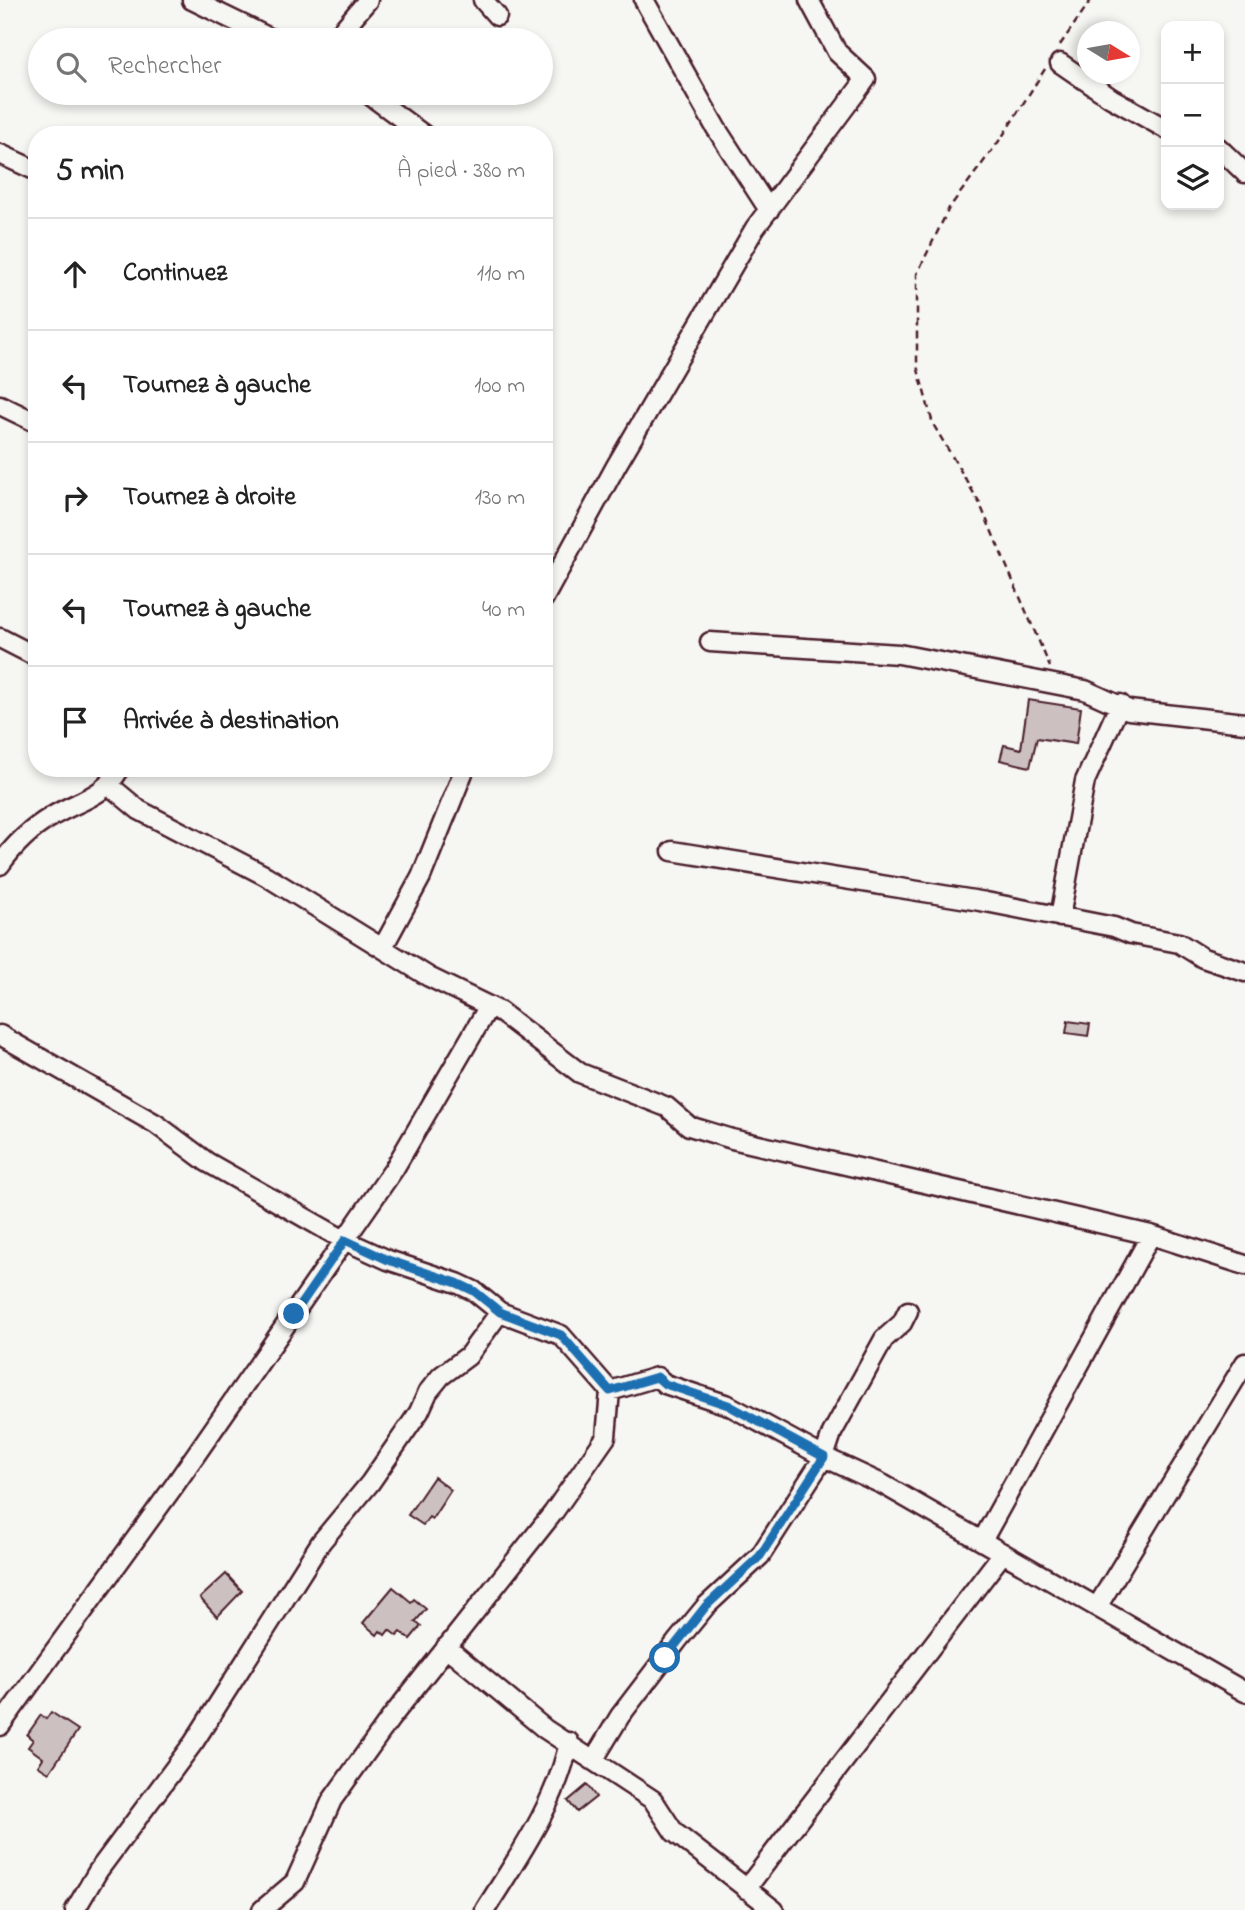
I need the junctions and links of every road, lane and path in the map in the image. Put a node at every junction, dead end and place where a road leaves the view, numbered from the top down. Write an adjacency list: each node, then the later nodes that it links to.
1 (192, 0): 8 (street)
2 (368, 0): 9 (street)
3 (483, 0): 7 (street)
4 (643, 0): 18 (street)
5 (809, 0): 18 (street)
6 (1091, 0): 10 (path)
7 (497, 16)
8 (249, 28)
9 (344, 28)
10 (1053, 61): 13 (street); 25 (path)
11 (384, 105): 12 (street)
12 (414, 126)
13 (1161, 126)
14 (1224, 153): 17 (street)
15 (0, 154): 16 (street)
16 (28, 167)
17 (1245, 173)
18 (769, 210): 21 (street)
19 (0, 405): 20 (street)
20 (28, 419)
21 (553, 582)
22 (0, 638): 24 (street)
23 (710, 642): 26 (street)
24 (28, 652)
25 (1051, 671)
26 (1121, 704): 27 (street); 33 (street)
27 (1245, 723)
28 (115, 777): 30 (street)
29 (461, 777): 34 (street)
30 (110, 786): 32 (street); 34 (street)
31 (672, 850): 33 (street)
32 (0, 865)
33 (1060, 917): 35 (street)
34 (383, 947): 36 (street)
35 (1245, 972)
36 (489, 1006): 38 (street); 39 (street)
37 (0, 1035): 39 (street)
38 (1151, 1235): 40 (street); 46 (street)
39 (345, 1240): 42 (street); 51 (street)
40 (1245, 1265)
41 (908, 1311): 45 (street)
42 (500, 1312): 44 (street); 55 (street)
43 (1245, 1363): 48 (street)
44 (610, 1391): 45 (street); 49 (street)
45 (824, 1457): 46 (street); 53 (street)
46 (982, 1541): 47 (street)
47 (1003, 1553): 48 (street); 54 (street)
48 (1097, 1607): 50 (street)
49 (446, 1647): 52 (street); 56 (street)
50 (1245, 1692)
51 (0, 1726)
52 (569, 1742): 53 (street); 57 (street)
53 (594, 1759): 54 (street)
54 (746, 1889): 58 (street)
55 (75, 1910)
56 (262, 1910)
57 (485, 1910)
58 (774, 1910)

